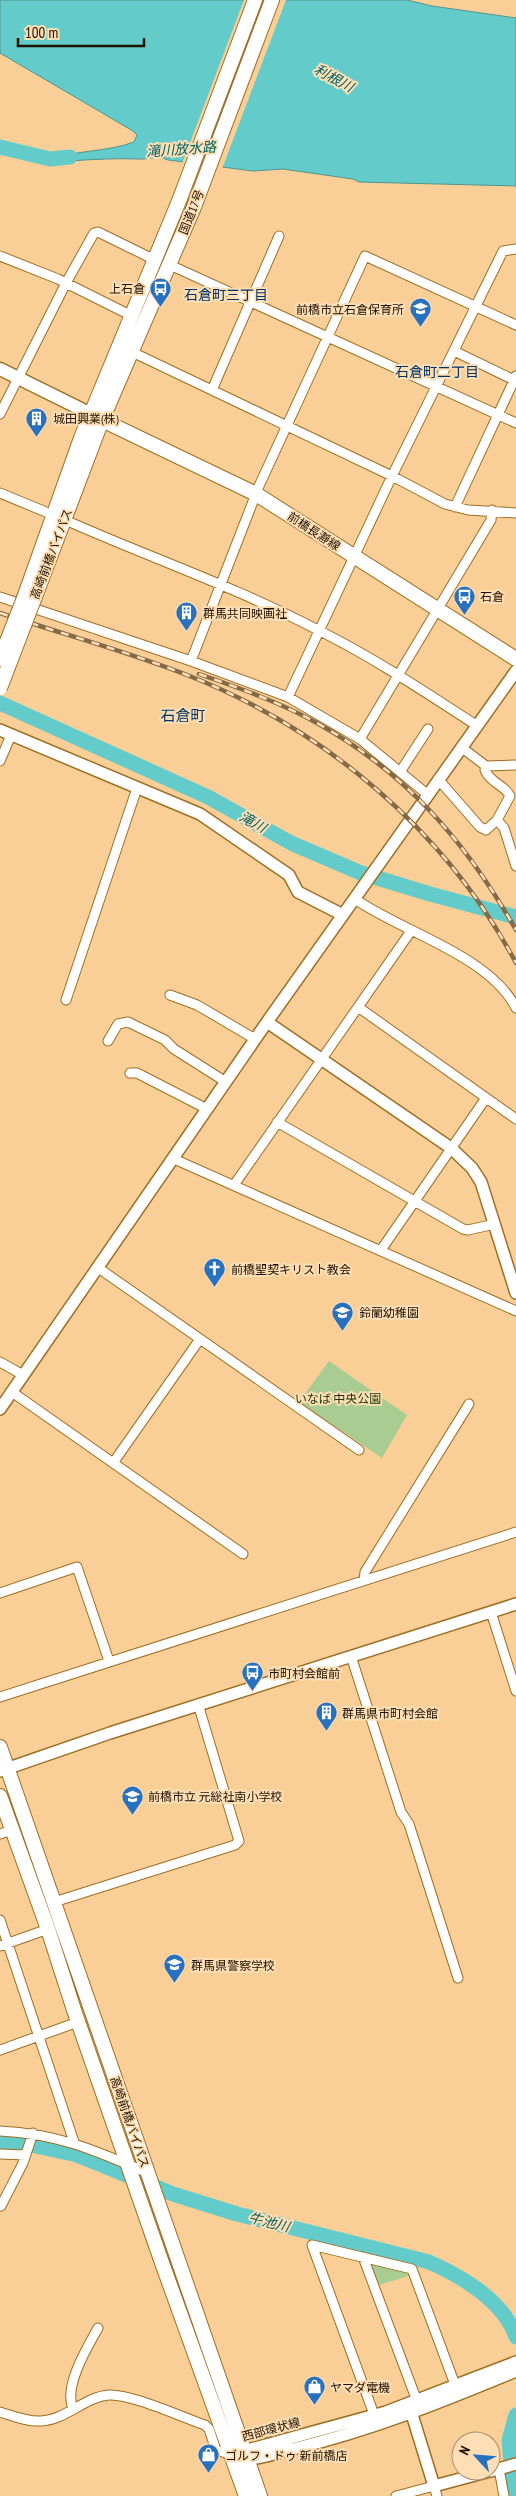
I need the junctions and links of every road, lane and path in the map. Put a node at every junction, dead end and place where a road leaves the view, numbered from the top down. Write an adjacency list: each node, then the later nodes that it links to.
1 (255, 0): 6 (main road, 国道17号)
2 (272, 0): 7 (main road, 国道17号)
3 (279, 236): 9 (street)
4 (516, 249): 10 (street)
5 (0, 256): 8 (street)
6 (155, 260): 8 (street); 11 (main road, 国道17号)
7 (170, 265): 9 (street); 14 (main road, 国道17号)
8 (66, 283): 11 (street); 17 (street)
9 (250, 302): 13 (street); 20 (street)
10 (476, 306): 12 (street); 13 (street); 15 (street)
11 (132, 316): 23 (main road, 国道17号)
12 (516, 325)
13 (326, 337): 19 (street); 25 (street)
14 (130, 351): 20 (street); 23 (main road, 国道17号)
15 (454, 351): 18 (street); 19 (street)
16 (0, 369): 17 (main road)
17 (18, 378): 21 (street); 23 (main road)
18 (515, 378): 22 (street)
19 (437, 388): 22 (street); 26 (street)
20 (212, 390): 25 (street)
21 (0, 414)
22 (498, 415): 24 (street); 29 (street)
23 (96, 417): 28 (main road, 前橋長瀞線); 37 (main road, 高崎前橋バイパス)
24 (516, 423)
25 (286, 425): 26 (street); 28 (street)
26 (392, 476): 29 (street); 34 (street)
27 (0, 493): 31 (street)
28 (256, 494): 34 (main road, 前橋長瀞線); 35 (street)
29 (455, 508): 30 (street)
30 (492, 510): 32 (street); 38 (street)
31 (46, 512)
32 (516, 512)
33 (72, 523): 35 (street)
34 (355, 557): 38 (main road, 前橋長瀞線); 39 (street)
35 (222, 586): 39 (street); 42 (street)
36 (0, 597): 42 (street)
37 (28, 600): 40 (main road, 高崎前橋バイパス, bridge); 45 (main road, 高崎前橋バイパス, bridge)
38 (438, 609): 41 (main road, 前橋長瀞線); 43 (street)
39 (320, 630): 43 (street); 46 (street)
40 (0, 659)
41 (516, 659)
42 (192, 661): 46 (street)
43 (398, 675): 47 (street); 50 (street)
44 (514, 675): 47 (street)
45 (0, 688)
46 (288, 697): 50 (street)
47 (476, 725): 51 (street)
48 (428, 729): 55 (street)
49 (5, 733): 52 (street); 57 (street)
50 (360, 739): 55 (street)
51 (461, 747): 54 (street); 56 (street)
52 (0, 761)
53 (516, 765): 54 (street)
54 (486, 766): 59 (street)
55 (400, 772): 58 (street)
56 (438, 780): 58 (street); 59 (street)
57 (137, 788): 62 (street); 65 (street)
58 (427, 794): 61 (street)
59 (497, 820): 60 (street)
60 (516, 866)
61 (355, 900): 62 (street); 63 (street)
62 (343, 915): 68 (street)
63 (411, 931): 66 (street); 67 (street)
64 (170, 995): 69 (street)
65 (66, 1000)
66 (358, 1008): 71 (street); 74 (street)
67 (516, 1008)
68 (267, 1022): 69 (street); 71 (street)
69 (255, 1039): 73 (street)
70 (108, 1041): 73 (street)
71 (321, 1059): 77 (street); 78 (street)
72 (130, 1073): 75 (street)
73 (226, 1082): 75 (street)
74 (486, 1098): 76 (street); 78 (street)
75 (207, 1109): 79 (street)
76 (516, 1119)
77 (277, 1122): 80 (street); 81 (street)
78 (451, 1148): 81 (street); 82 (street)
79 (174, 1159): 80 (street); 84 (street)
80 (234, 1186): 83 (street)
81 (414, 1201): 82 (street); 83 (street)
82 (495, 1224): 85 (street)
83 (381, 1250): 86 (street)
84 (97, 1267): 87 (street); 89 (street)
85 (516, 1293)
86 (516, 1311)
87 (200, 1339): 93 (street); 94 (street)
88 (0, 1362): 89 (street)
89 (23, 1375): 90 (street)
90 (12, 1392): 92 (street); 94 (street)
91 (469, 1404): 97 (street)
92 (0, 1409)
93 (359, 1450)
94 (113, 1463): 96 (street)
95 (516, 1532): 97 (street)
96 (243, 1554)
97 (364, 1580): 102 (street)
98 (0, 1594): 102 (street)
99 (516, 1604): 100 (street)
100 (491, 1612): 101 (street); 103 (street)
101 (351, 1656): 105 (street); 114 (street)
102 (109, 1661): 104 (street)
103 (516, 1691)
104 (0, 1697)
105 (198, 1704): 107 (street); 110 (street)
106 (0, 1747): 107 (main road, 高崎前橋バイパス)
107 (4, 1770): 110 (main road, 高崎前橋バイパス)
108 (0, 1796): 109 (main road, 高崎前橋バイパス)
109 (6, 1832): 112 (main road, 高崎前橋バイパス)
110 (54, 1902): 124 (main road, 高崎前橋バイパス)
111 (0, 1920): 113 (street)
112 (48, 1929): 113 (street); 115 (main road, 高崎前橋バイパス)
113 (4, 1944): 116 (street)
114 (458, 1978)
115 (78, 2022): 116 (street); 123 (main road, 高崎前橋バイパス)
116 (40, 2036): 117 (street); 120 (street)
117 (0, 2050)
118 (0, 2131): 119 (street)
119 (33, 2134): 120 (street); 122 (street)
120 (74, 2142): 123 (street)
121 (0, 2154): 122 (street)
122 (26, 2154): 125 (street)
123 (128, 2167): 124 (street); 134 (main road, 高崎前橋バイパス)
124 (149, 2176): 134 (main road, 高崎前橋バイパス)
125 (1, 2206)
126 (363, 2257): 129 (street); 130 (street); 133 (street)
127 (98, 2328): 131 (street)
128 (516, 2365): 129 (street, 西部環状線)
129 (458, 2391): 130 (street, 西部環状線)
130 (412, 2406): 133 (street, 西部環状線); 139 (street)
131 (73, 2408): 132 (street); 134 (street)
132 (0, 2412)
133 (376, 2420): 134 (street, 西部環状線)
134 (241, 2454): 140 (main road, 高崎前橋バイパス); 141 (main road, 高崎前橋バイパス)
135 (516, 2464): 136 (street)
136 (501, 2468)
137 (464, 2481): 139 (street)
138 (499, 2481): 143 (street)
139 (435, 2491): 142 (street)
140 (246, 2496)
141 (260, 2496)
142 (396, 2496)
143 (504, 2496)

